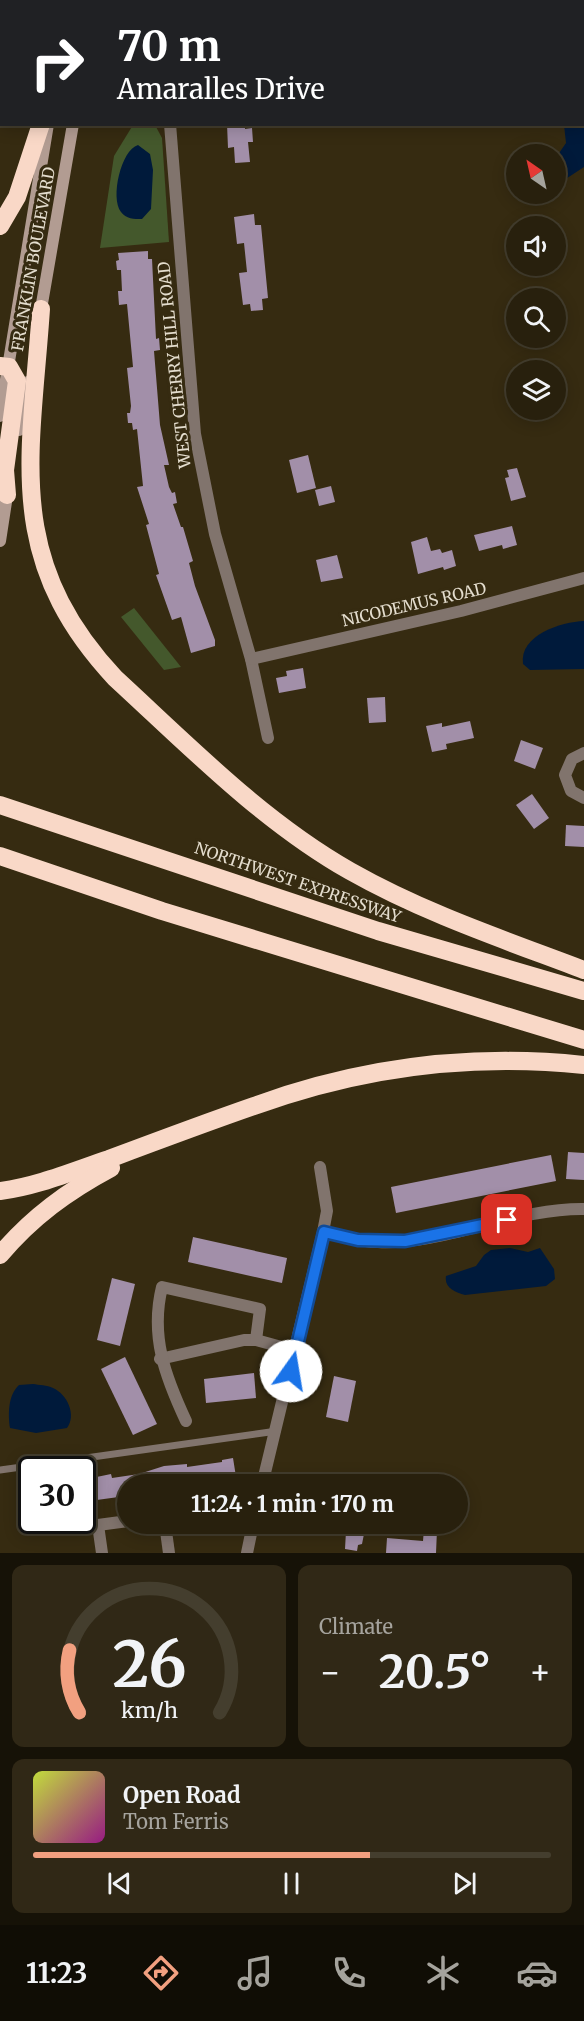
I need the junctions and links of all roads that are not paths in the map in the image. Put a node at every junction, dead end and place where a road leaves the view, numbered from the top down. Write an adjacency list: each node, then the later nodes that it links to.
1 (40, 126): 5 (highway)
2 (48, 126): 7 (main road, FRANKLIN BOULEVARD)
3 (73, 126): 6 (main road, FRANKLIN BOULEVARD)
4 (170, 126): 12 (street, WEST CHERRY HILL ROAD)
5 (0, 226)
6 (41, 309): 9 (main road, FRANKLIN BOULEVARD); 20 (highway)
7 (4, 366): 8 (main road, FRANKLIN BOULEVARD); 9 (highway)
8 (0, 416)
9 (7, 495): 10 (main road, FRANKLIN BOULEVARD)
10 (0, 541)
11 (584, 578): 12 (street, NICODEMUS ROAD)
12 (252, 659): 13 (street, WEST CHERRY HILL ROAD)
13 (268, 738)
14 (584, 753): 16 (street)
15 (0, 794): 19 (highway)
16 (584, 798)
17 (0, 805): 19 (highway, NORTHWEST EXPRESSWAY)
18 (0, 855): 22 (highway)
19 (179, 863): 21 (highway, NORTHWEST EXPRESSWAY)
20 (584, 970)
21 (584, 991)
22 (584, 1040)
23 (584, 1065): 24 (highway)
24 (186, 1132): 26 (highway); 29 (highway)
25 (320, 1167): 28 (street)
26 (0, 1191)
27 (584, 1209): 28 (street)
28 (324, 1232): 31 (street)
29 (0, 1255)
30 (256, 1340): 31 (street); 32 (street); 32 (street)
31 (296, 1351): 34 (street)
32 (160, 1359): 33 (street)
33 (186, 1421)
34 (277, 1431): 35 (lane); 36 (street)
35 (0, 1470)
36 (265, 1474)
37 (117, 1522): 40 (street)
38 (166, 1534): 41 (street)
39 (251, 1534): 42 (street)
40 (102, 1553)
41 (169, 1553)
42 (247, 1553)

